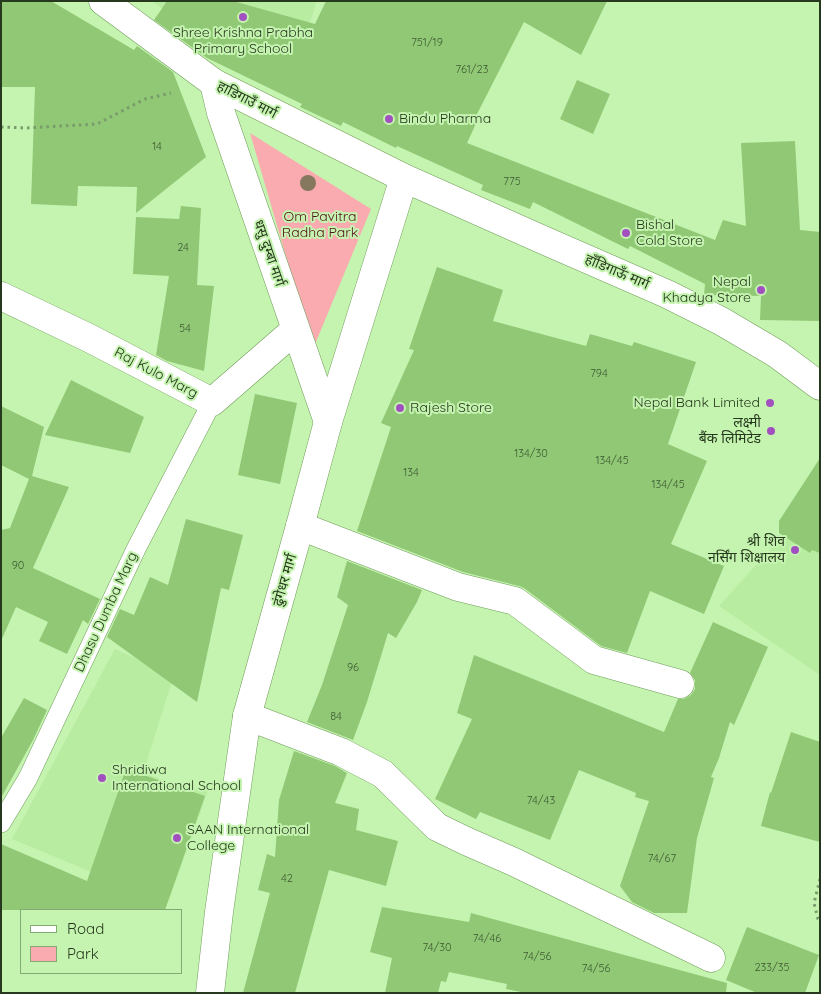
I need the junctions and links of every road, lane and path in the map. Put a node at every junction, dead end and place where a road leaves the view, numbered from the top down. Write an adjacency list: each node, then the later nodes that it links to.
1 (113, 4): 2 (street, हाडिगाउँ मार्ग)
2 (214, 83): 3 (path); 4 (street, हाडिगाउँ मार्ग); 6 (street, धसु दुम्बा मार्ग)
3 (1, 127)
4 (404, 178): 7 (street, हाँडिगाऊँ मार्ग); 9 (street, ढुंगेधर मार्ग)
5 (1, 296): 8 (street, Raj Kulo Marg)
6 (295, 330): 8 (street, Raj Kulo Marg); 9 (street, धसु दुम्बा मार्ग)
7 (820, 386)
8 (212, 402): 13 (lane, Dhasu Dumba Marg)
9 (328, 422): 10 (street, ढुंगेधर मार्ग)
10 (300, 526): 11 (street); 12 (street, ढुंगेधर मार्ग)
11 (680, 684)
12 (246, 716): 16 (street); 17 (street, ढुंगेधर मार्ग)
13 (1, 822)
14 (820, 879): 15 (path)
15 (820, 921)
16 (711, 958)
17 (210, 993)

